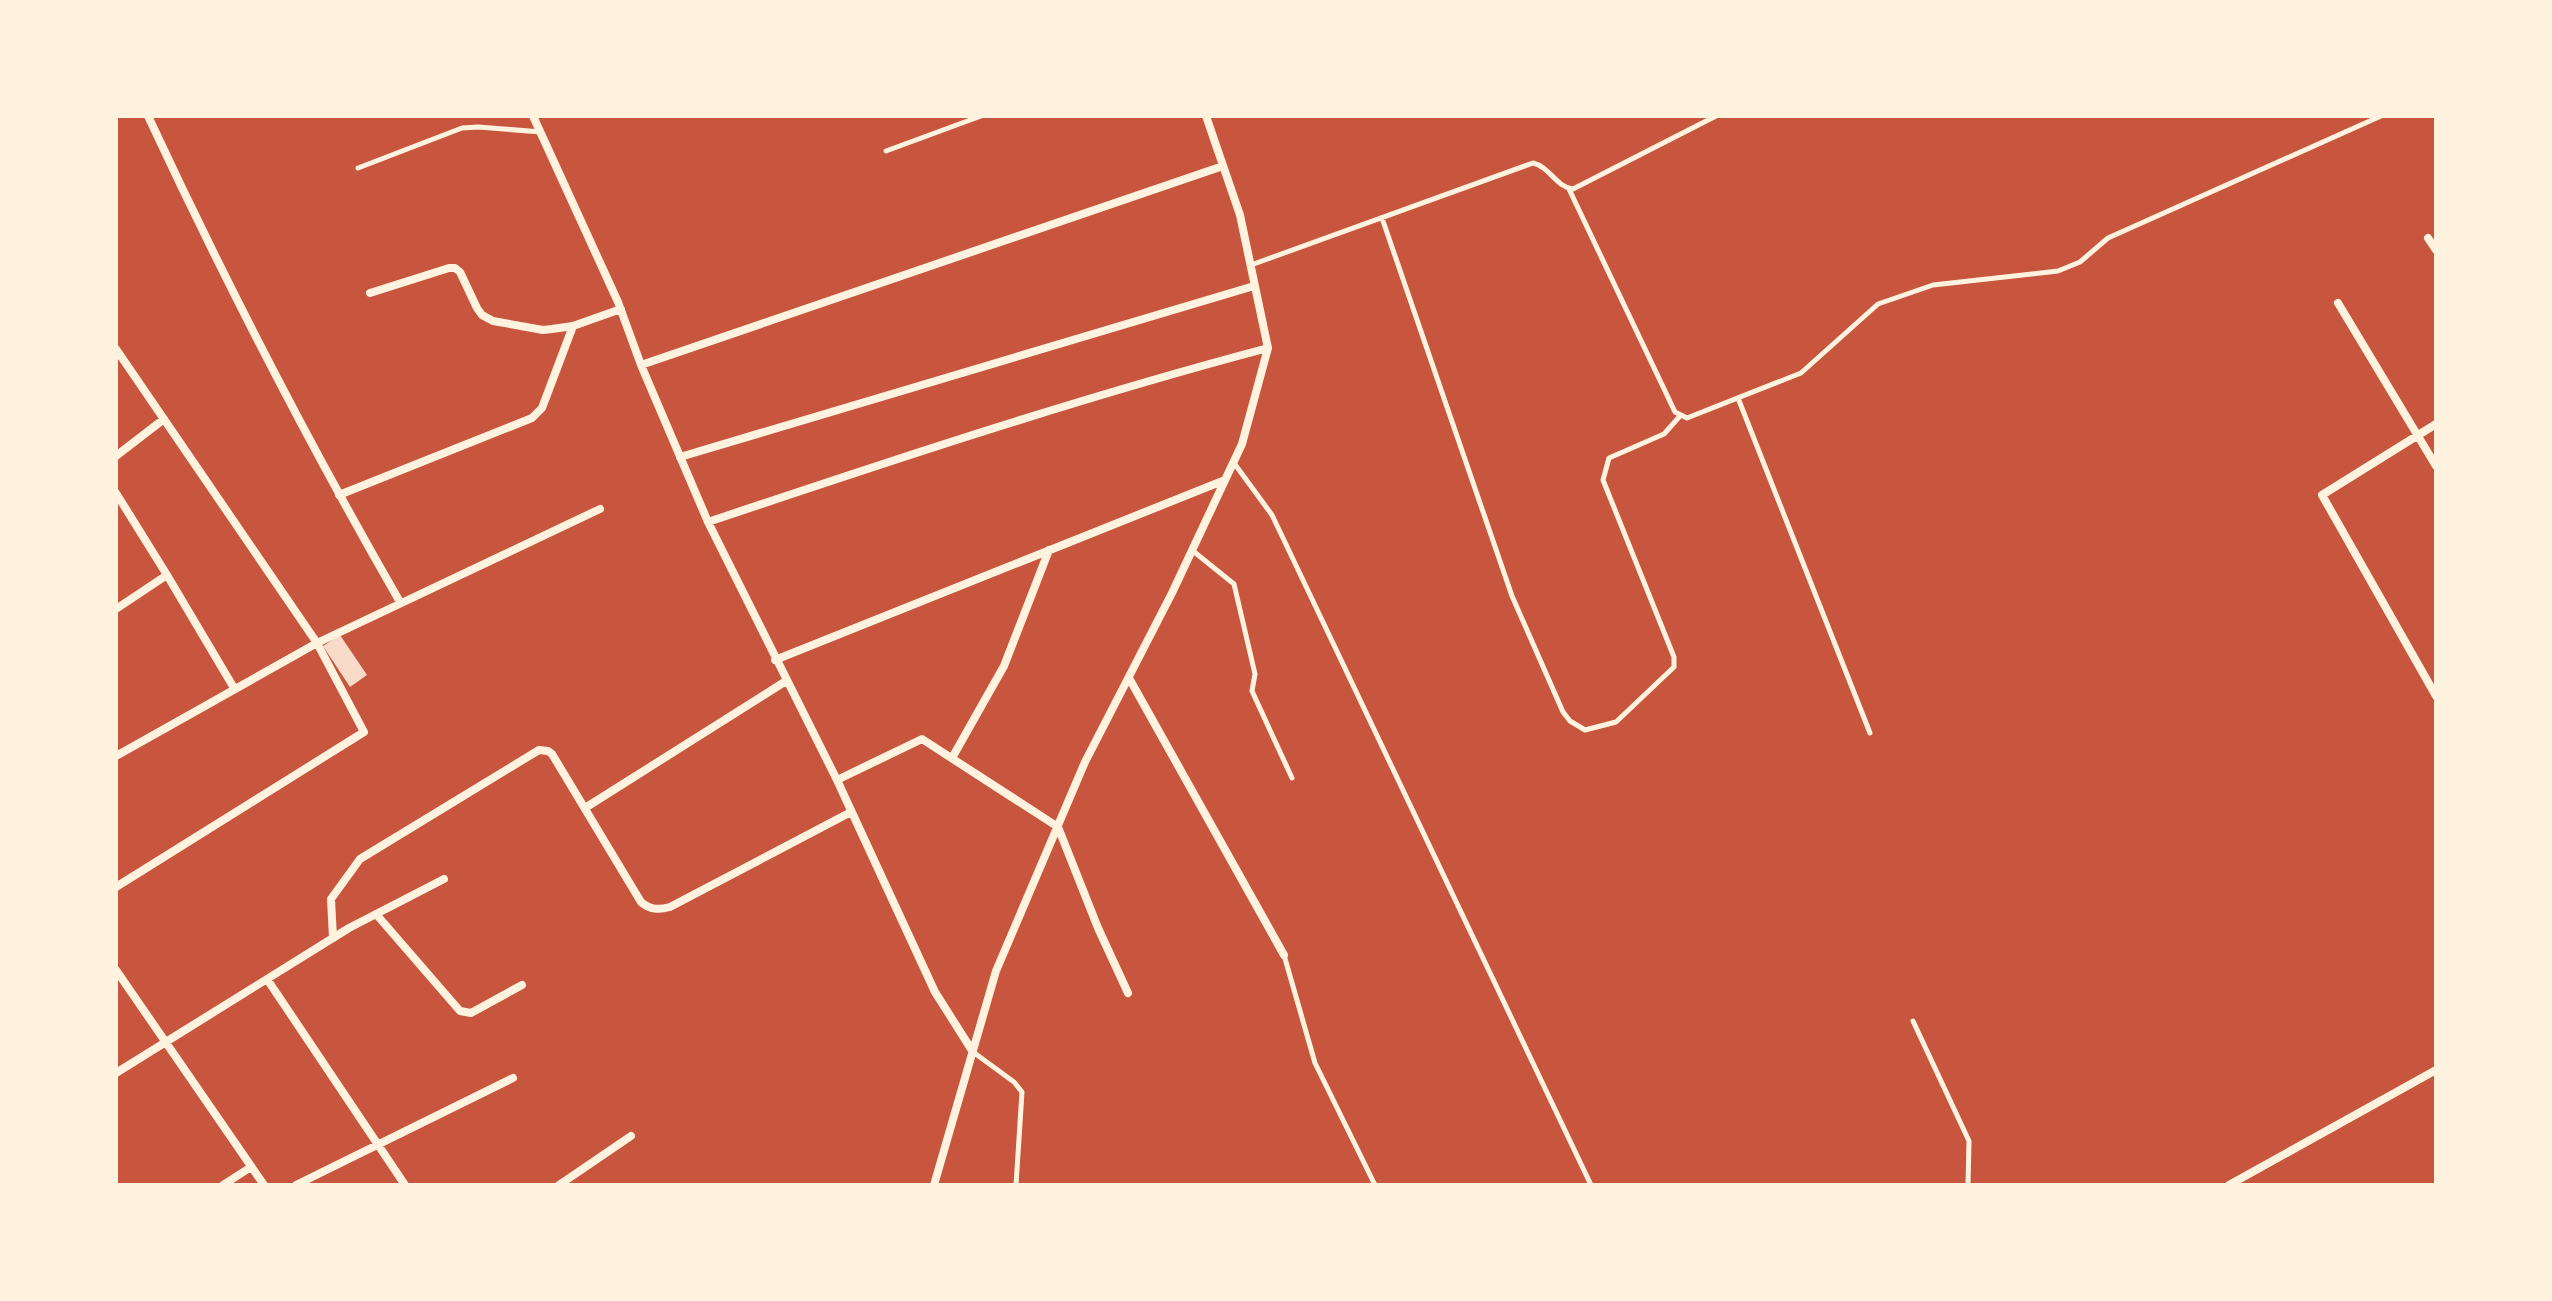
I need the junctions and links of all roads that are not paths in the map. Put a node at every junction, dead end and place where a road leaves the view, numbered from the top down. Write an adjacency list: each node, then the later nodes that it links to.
1 (148, 116): 35 (street)
2 (533, 116): 7 (street)
3 (981, 116): 8 (lane)
4 (1206, 116): 9 (street)
5 (1716, 116): 11 (lane)
6 (2381, 116): 24 (lane)
7 (541, 132): 10 (lane); 19 (street)
8 (886, 151)
9 (1223, 166): 15 (street); 23 (street)
10 (358, 168)
11 (1569, 189): 12 (lane); 25 (lane)
12 (1382, 218): 15 (lane); 25 (lane)
13 (2428, 238): 14 (street)
14 (2436, 250)
15 (1251, 265): 16 (street)
16 (1254, 286): 21 (street); 30 (street)
17 (370, 293): 20 (street)
18 (2338, 303): 28 (street)
19 (621, 309): 20 (street); 23 (street)
20 (573, 326): 35 (street)
21 (1268, 348): 31 (street); 37 (street)
22 (116, 349): 26 (street)
23 (641, 365): 30 (street)
24 (1738, 398): 25 (lane); 49 (lane)
25 (1680, 416)
26 (164, 419): 29 (street); 43 (street)
27 (2436, 424): 28 (street)
28 (2418, 435): 32 (street); 48 (street)
29 (116, 456)
30 (680, 457): 37 (street)
31 (1233, 463): 33 (street); 83 (lane)
32 (2436, 466)
33 (1225, 480): 38 (street); 39 (street)
34 (116, 493): 40 (street)
35 (339, 495): 41 (street)
36 (600, 509): 41 (street)
37 (708, 522): 44 (street)
38 (1049, 550): 44 (street); 51 (street)
39 (1192, 551): 45 (street); 52 (lane)
40 (167, 575): 42 (street); 47 (street)
41 (400, 602): 43 (street)
42 (116, 609)
43 (317, 643): 47 (street); 58 (street)
44 (775, 660): 46 (street)
45 (1129, 678): 56 (street); 61 (street)
46 (786, 681): 53 (street); 54 (street)
47 (234, 688): 50 (street)
48 (2436, 696)
49 (1870, 733)
50 (116, 756)
51 (952, 758): 53 (street); 56 (street)
52 (1292, 778)
53 (837, 780): 55 (street)
54 (585, 808): 55 (street); 60 (street)
55 (851, 812): 68 (street)
56 (1058, 827): 65 (street); 68 (street)
57 (444, 879): 59 (street)
58 (116, 887)
59 (376, 914): 60 (street); 64 (street)
60 (333, 938): 63 (street)
61 (1284, 955): 82 (lane)
62 (116, 970): 67 (street)
63 (267, 979): 67 (street); 73 (street)
64 (522, 985)
65 (1128, 993)
66 (1913, 1021): 84 (lane)
67 (166, 1042): 70 (street); 74 (street)
68 (973, 1052): 80 (street); 81 (lane)
69 (2436, 1070): 85 (street)
70 (116, 1073)
71 (513, 1078): 73 (street)
72 (631, 1136): 79 (street)
73 (378, 1144): 77 (street); 78 (street)
74 (251, 1167): 75 (street); 76 (street)
75 (223, 1185)
76 (264, 1185)
77 (296, 1185)
78 (405, 1185)
79 (559, 1185)
80 (934, 1185)
81 (1016, 1185)
82 (1375, 1185)
83 (1591, 1185)
84 (1968, 1185)
85 (2229, 1185)

